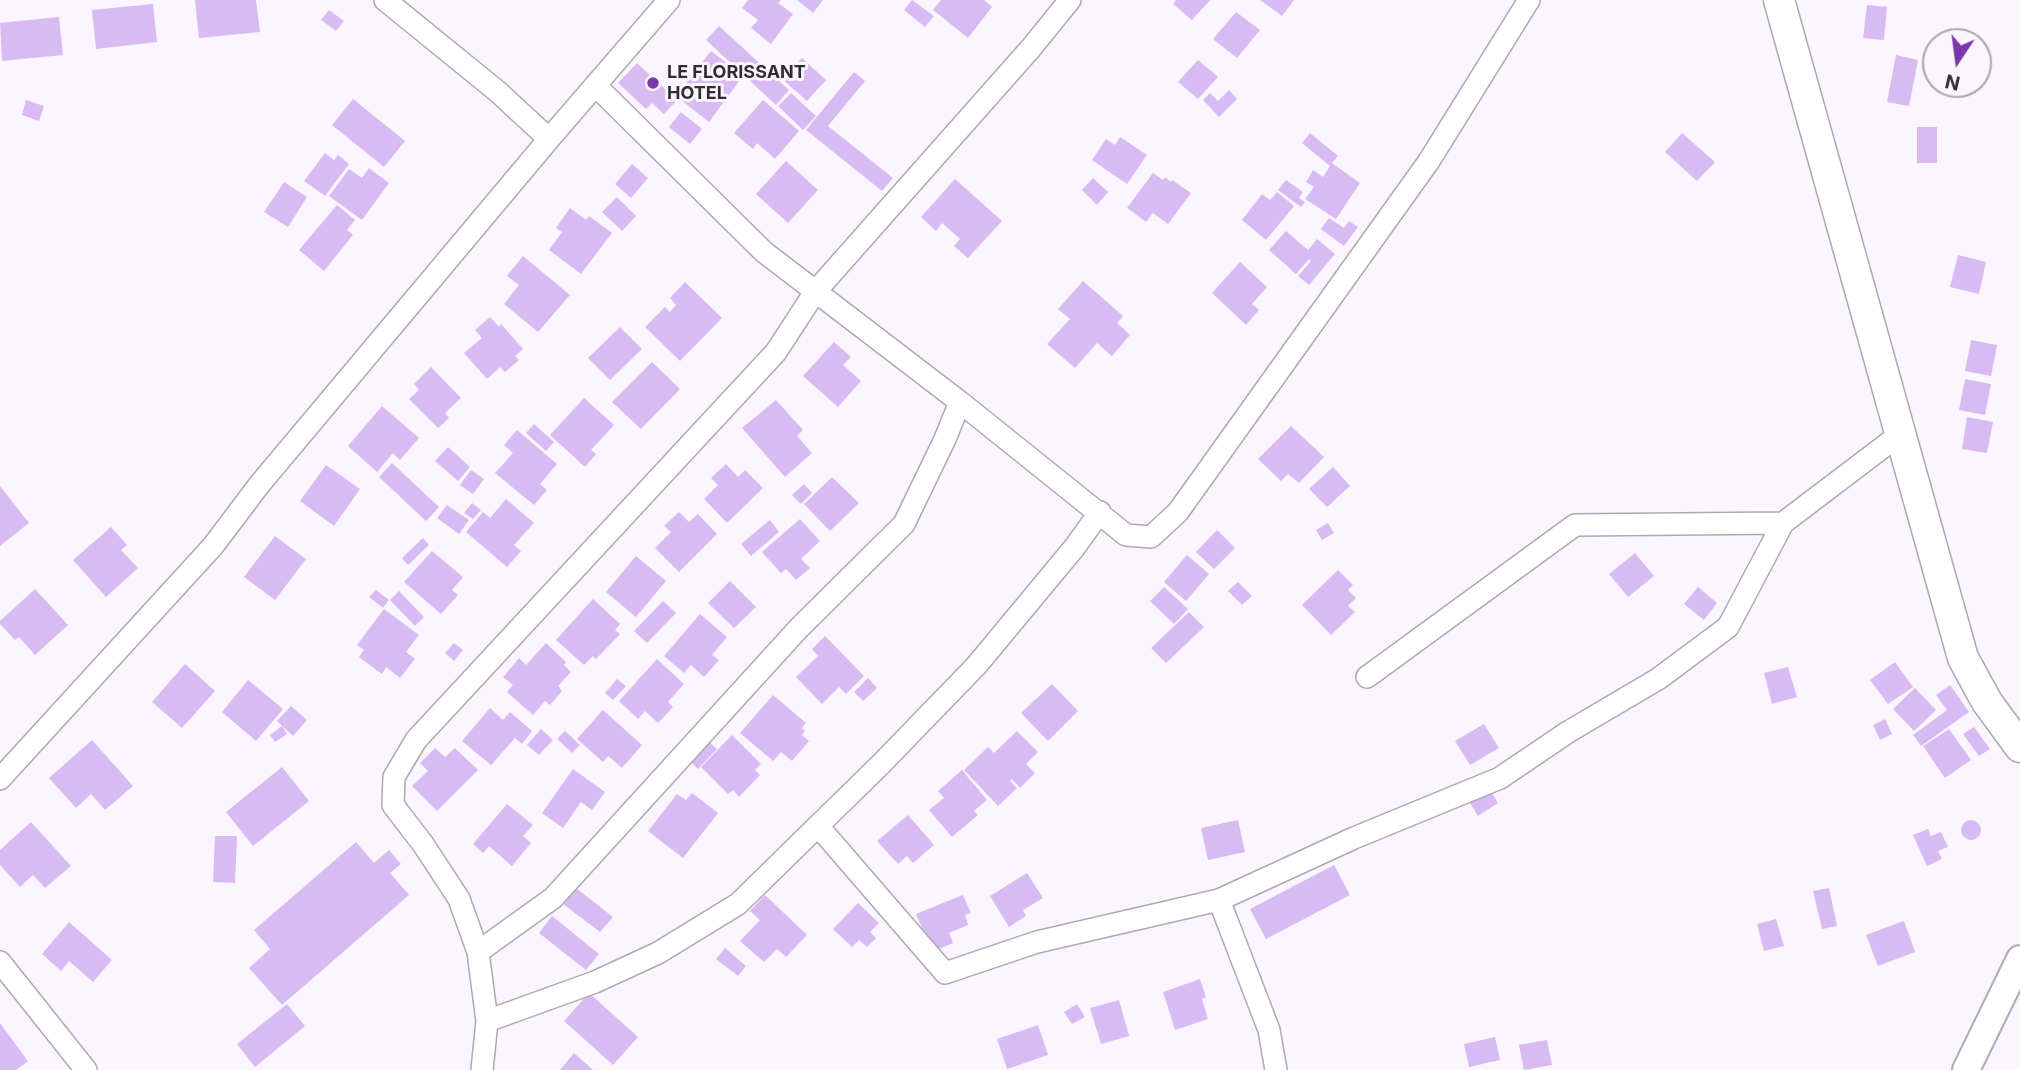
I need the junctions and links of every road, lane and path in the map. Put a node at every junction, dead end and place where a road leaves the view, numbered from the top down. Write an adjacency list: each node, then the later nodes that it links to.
1 (385, 0): 7 (street)
2 (669, 0): 6 (street)
3 (1070, 0): 8 (street)
4 (1529, 0): 11 (street)
5 (1779, 0): 10 (main road)
6 (596, 86): 7 (street); 8 (street)
7 (549, 139): 15 (street)
8 (815, 292): 9 (street); 18 (street)
9 (960, 402): 11 (street); 18 (street)
10 (1899, 435): 12 (street); 14 (main road)
11 (1100, 512): 16 (street)
12 (1783, 523): 13 (street); 17 (street)
13 (1367, 677)
14 (2020, 747)
15 (0, 779)
16 (818, 825): 17 (street); 21 (street)
17 (1219, 900): 24 (street)
18 (478, 952): 21 (street)
19 (2020, 959): 25 (street)
20 (0, 962): 22 (street)
21 (487, 1021): 23 (street)
22 (86, 1070)
23 (482, 1070)
24 (1276, 1070)
25 (1966, 1070)

